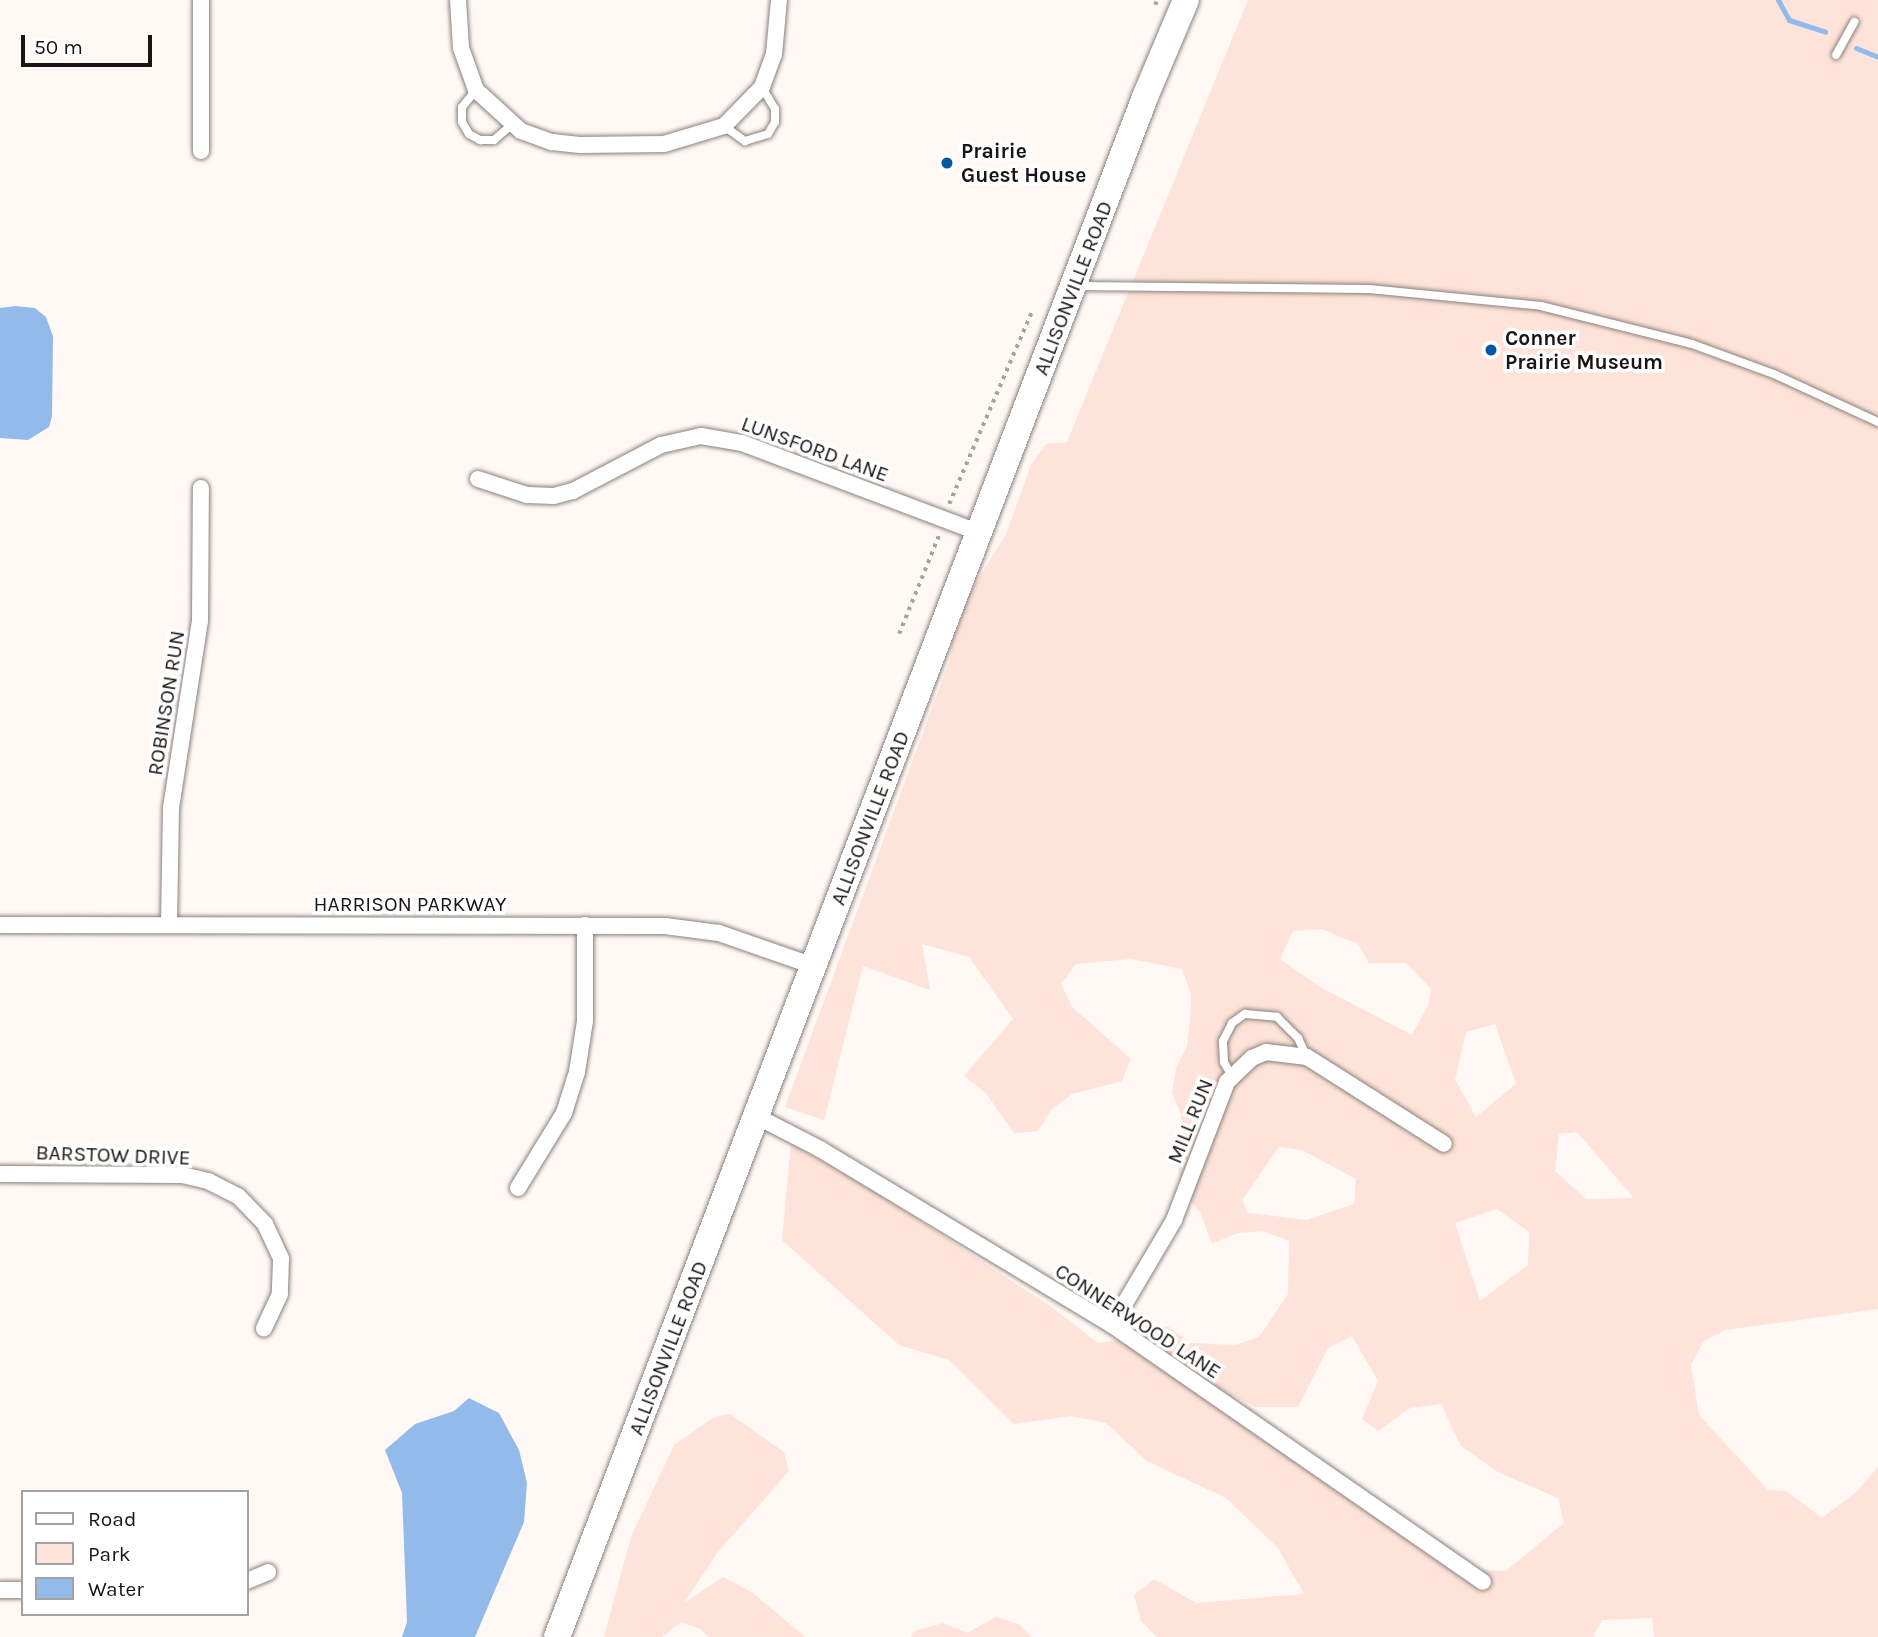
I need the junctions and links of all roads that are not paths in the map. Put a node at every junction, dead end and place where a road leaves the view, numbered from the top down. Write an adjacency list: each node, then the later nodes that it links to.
1 (201, 0): 11 (street)
2 (458, 0): 8 (street)
3 (779, 0): 7 (street)
4 (1186, 0): 12 (main road, ALLISONVILLE ROAD)
5 (1854, 22): 6 (lane)
6 (1836, 54)
7 (762, 88): 10 (street); 10 (lane)
8 (476, 90): 9 (street); 9 (lane)
9 (511, 125): 10 (street)
10 (724, 126)
11 (201, 151)
12 (1074, 286): 13 (lane); 16 (main road, ALLISONVILLE ROAD)
13 (1878, 422)
14 (478, 479): 16 (street, LUNSFORD LANE)
15 (201, 488): 17 (street, ROBINSON RUN)
16 (980, 533): 20 (main road, ALLISONVILLE ROAD)
17 (169, 924): 18 (street, HARRISON PARKWAY); 19 (street, HARRISON PARKWAY)
18 (0, 925)
19 (585, 925): 20 (street, HARRISON PARKWAY); 26 (street)
20 (814, 966): 23 (main road, ALLISONVILLE ROAD)
21 (1307, 1057): 22 (street, MILL RUN); 22 (lane); 24 (street, MILL RUN)
22 (1232, 1076): 27 (street, MILL RUN)
23 (756, 1116): 27 (street, CONNERWOOD LANE); 34 (main road, ALLISONVILLE ROAD)
24 (1444, 1144)
25 (0, 1174): 28 (street, BARSTOW DRIVE)
26 (518, 1188)
27 (1112, 1325): 31 (street, CONNERWOOD LANE)
28 (264, 1328)
29 (268, 1572): 30 (street)
30 (248, 1581)
31 (1483, 1582)
32 (0, 1590): 33 (street)
33 (21, 1590)
34 (557, 1637)

